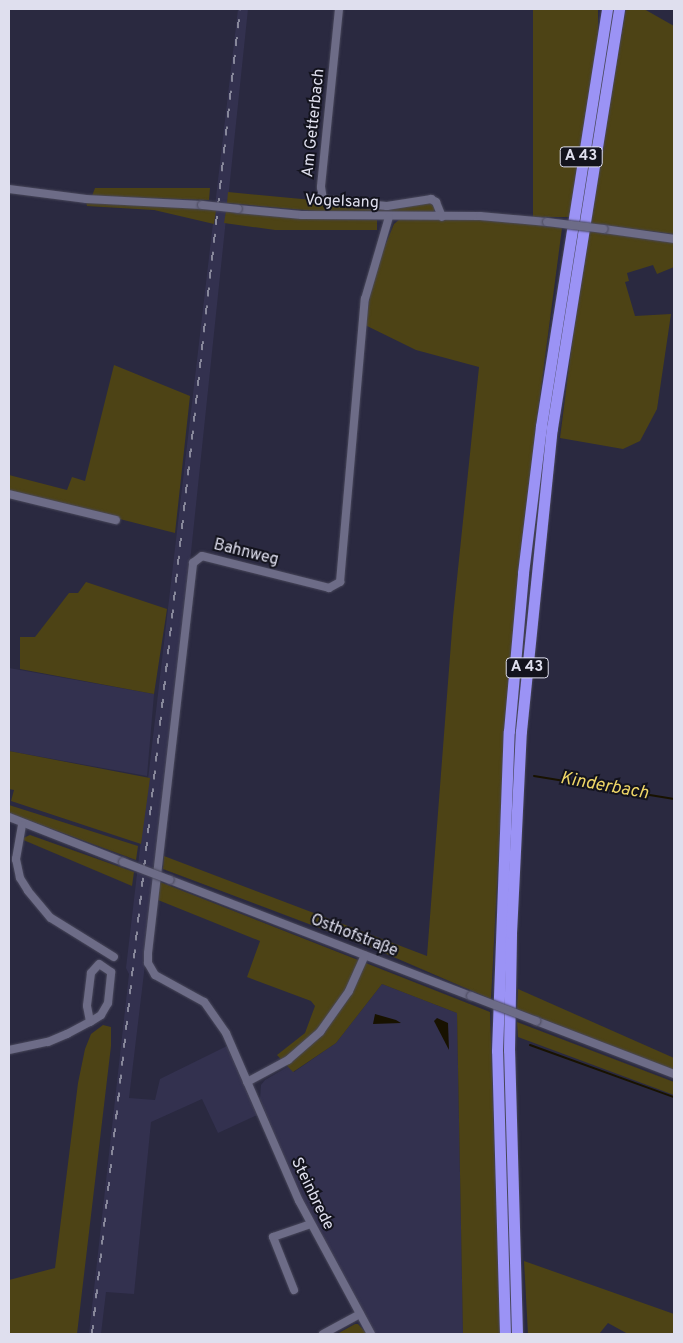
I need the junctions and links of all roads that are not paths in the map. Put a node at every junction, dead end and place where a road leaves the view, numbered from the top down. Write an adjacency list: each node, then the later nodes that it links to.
1 (339, 9): 6 (street, Am Getterbach)
2 (607, 9): 28 (highway, A 43)
3 (619, 9): 29 (highway, A 43)
4 (9, 189): 5 (street, Vogelsang, bridge)
5 (389, 217): 6 (street, Vogelsang); 18 (street, Bahnweg)
6 (442, 217): 7 (street, Vogelsang, bridge)
7 (674, 238)
8 (9, 494): 9 (street)
9 (116, 520)
10 (9, 817): 12 (street, Osthofstraße)
11 (9, 823): 12 (street, Osthofstraße)
12 (22, 825): 13 (street); 15 (street, Osthofstraße, bridge)
13 (12, 852): 14 (street)
14 (98, 947): 16 (street); 17 (street)
15 (365, 955): 21 (street, Osthofstraße, bridge); 22 (street)
16 (114, 957)
17 (96, 965): 19 (street); 19 (street)
18 (155, 975): 22 (street, Steinbrede)
19 (90, 1022): 20 (street)
20 (9, 1050)
21 (674, 1074)
22 (247, 1082): 23 (street, Steinbrede)
23 (311, 1224): 24 (street); 25 (street, Steinbrede)
24 (294, 1290)
25 (360, 1314): 26 (street); 27 (street, Steinbrede)
26 (323, 1334)
27 (371, 1334)
28 (505, 1334)
29 (517, 1334)

